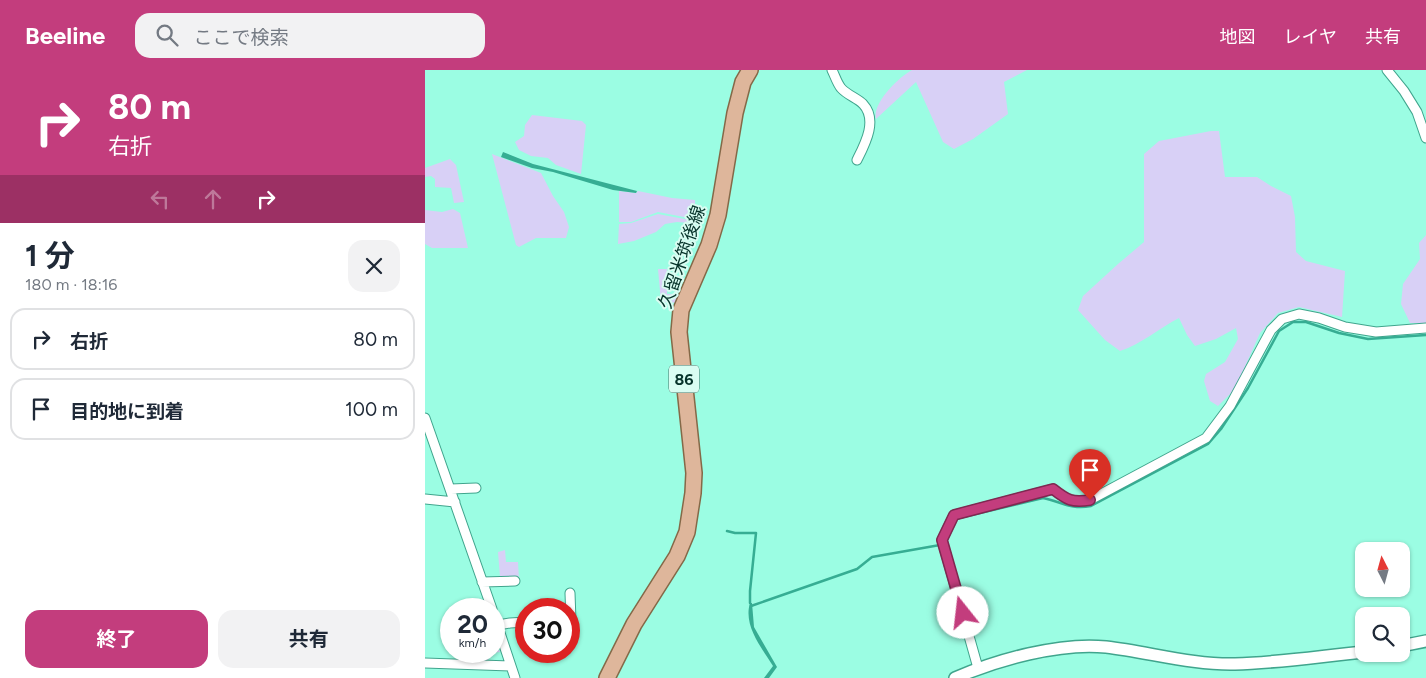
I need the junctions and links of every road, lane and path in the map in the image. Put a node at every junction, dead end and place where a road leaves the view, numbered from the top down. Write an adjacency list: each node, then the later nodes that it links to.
1 (750, 70): 25 (main road, 久留米筑後線 / 86)
2 (832, 70): 5 (street)
3 (1387, 70): 4 (street)
4 (1426, 138)
5 (857, 160)
6 (1426, 328): 23 (street)
7 (425, 418): 9 (street)
8 (476, 488): 9 (street)
9 (451, 489): 11 (street)
10 (425, 499): 11 (street)
11 (455, 502): 12 (street)
12 (483, 582): 13 (street); 15 (street)
13 (515, 582)
14 (570, 593): 16 (street)
15 (488, 598)
16 (570, 598)
17 (1426, 641): 18 (street)
18 (1410, 644)
19 (505, 649): 22 (street)
20 (1355, 653): 23 (street)
21 (425, 663): 22 (street)
22 (511, 666): 24 (street)
23 (978, 668): 26 (street)
24 (515, 678)
25 (607, 678)
26 (955, 678)

